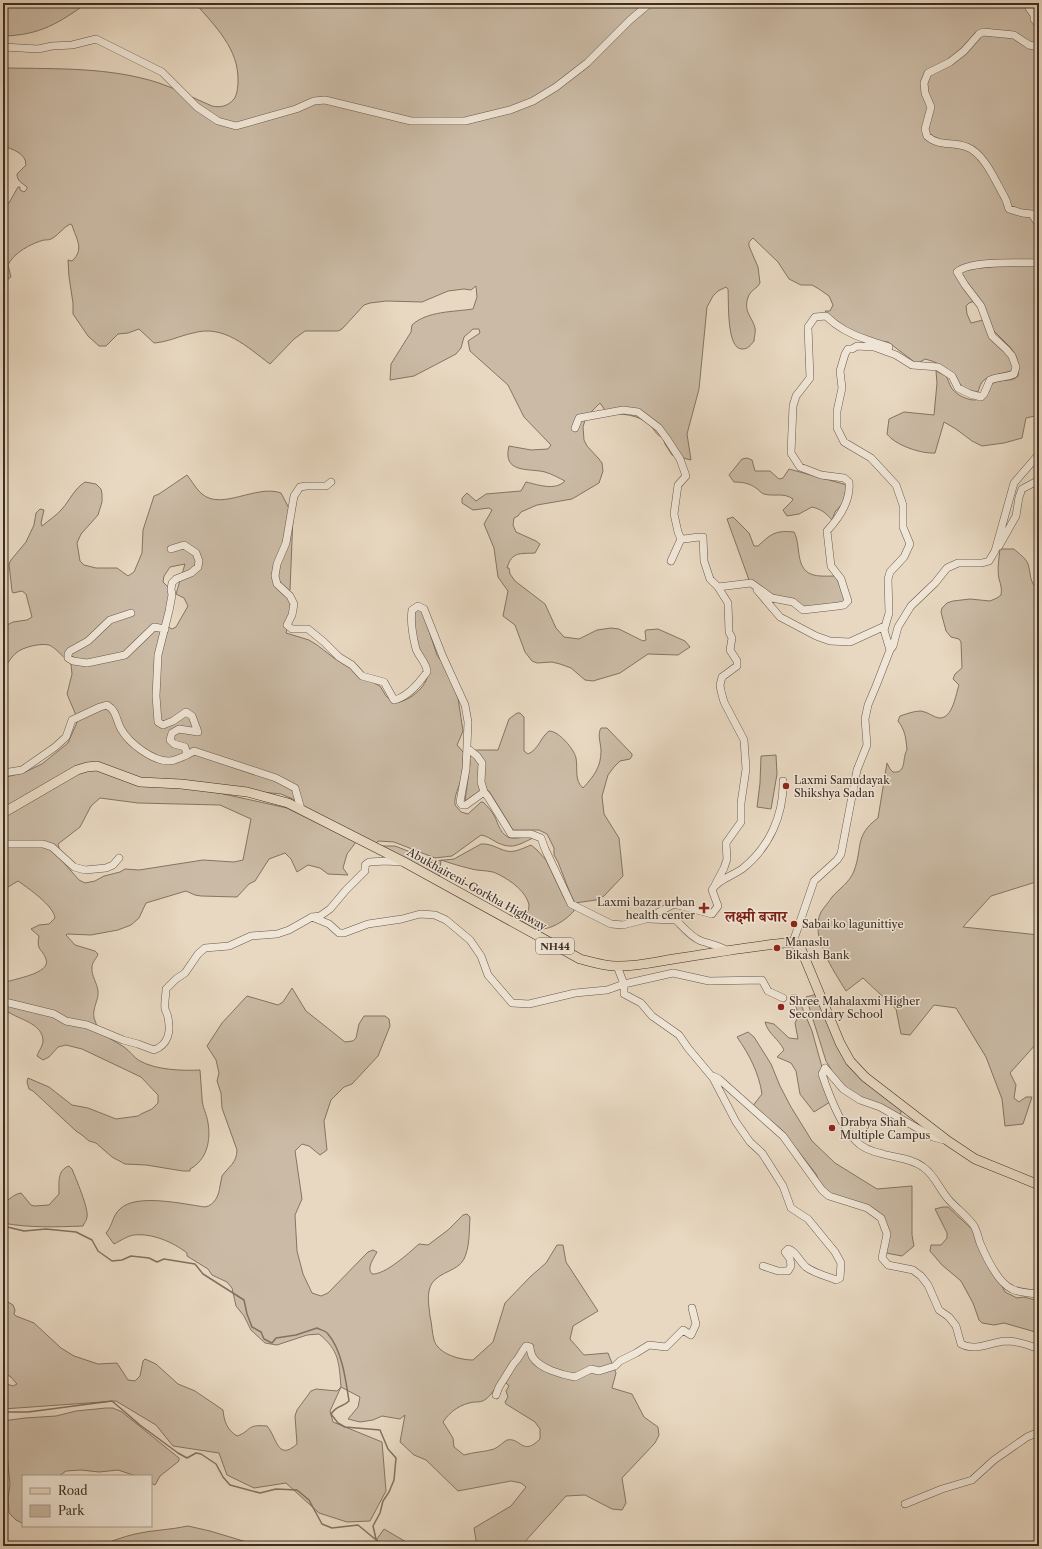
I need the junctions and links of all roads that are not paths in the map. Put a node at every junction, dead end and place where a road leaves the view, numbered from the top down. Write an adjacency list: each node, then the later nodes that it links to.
1 (650, 3): 4 (street)
2 (1028, 3): 3 (street)
3 (1039, 25)
4 (3, 47)
5 (1039, 48): 6 (street)
6 (1039, 225)
7 (1039, 263): 8 (street)
8 (887, 352): 17 (street); 20 (street)
9 (575, 428): 13 (street)
10 (1039, 454): 15 (street)
11 (1039, 480): 15 (street)
12 (331, 482): 23 (street)
13 (681, 538): 16 (street); 18 (street)
14 (171, 549): 21 (street)
15 (995, 551): 22 (street)
16 (671, 561)
17 (751, 583): 18 (street); 20 (street)
18 (718, 587): 33 (street)
19 (131, 613): 21 (street)
20 (885, 626): 22 (street)
21 (165, 629): 24 (street)
22 (890, 650): 36 (street)
23 (467, 748): 27 (street); 27 (street)
24 (187, 756): 25 (street); 28 (street)
25 (3, 773)
26 (783, 781): 33 (street)
27 (484, 792): 35 (street)
28 (301, 809): 29 (main road, Abukhaireni-Gorkha Highway / NH44); 32 (main road, Abukhaireni-Gorkha Highway / NH44)
29 (3, 813)
30 (3, 844): 31 (street)
31 (119, 858)
32 (404, 862): 34 (street); 38 (main road, Abukhaireni-Gorkha Highway / NH44)
33 (714, 885): 35 (street)
34 (312, 916): 39 (street); 41 (street)
35 (646, 920): 37 (street)
36 (793, 942): 37 (main road, Abukhaireni-Gorkha Highway / NH44); 43 (main road)
37 (726, 950): 38 (main road, Abukhaireni-Gorkha Highway / NH44)
38 (617, 966): 39 (street)
39 (624, 984): 40 (street); 42 (street)
40 (783, 998)
41 (3, 1002)
42 (709, 1073): 45 (street); 48 (street)
43 (948, 1141): 44 (main road); 46 (street)
44 (1039, 1185)
45 (762, 1266)
46 (1039, 1294)
47 (692, 1308): 49 (street)
48 (1039, 1349)
49 (496, 1395)
50 (1039, 1432): 51 (street)
51 (905, 1504)

